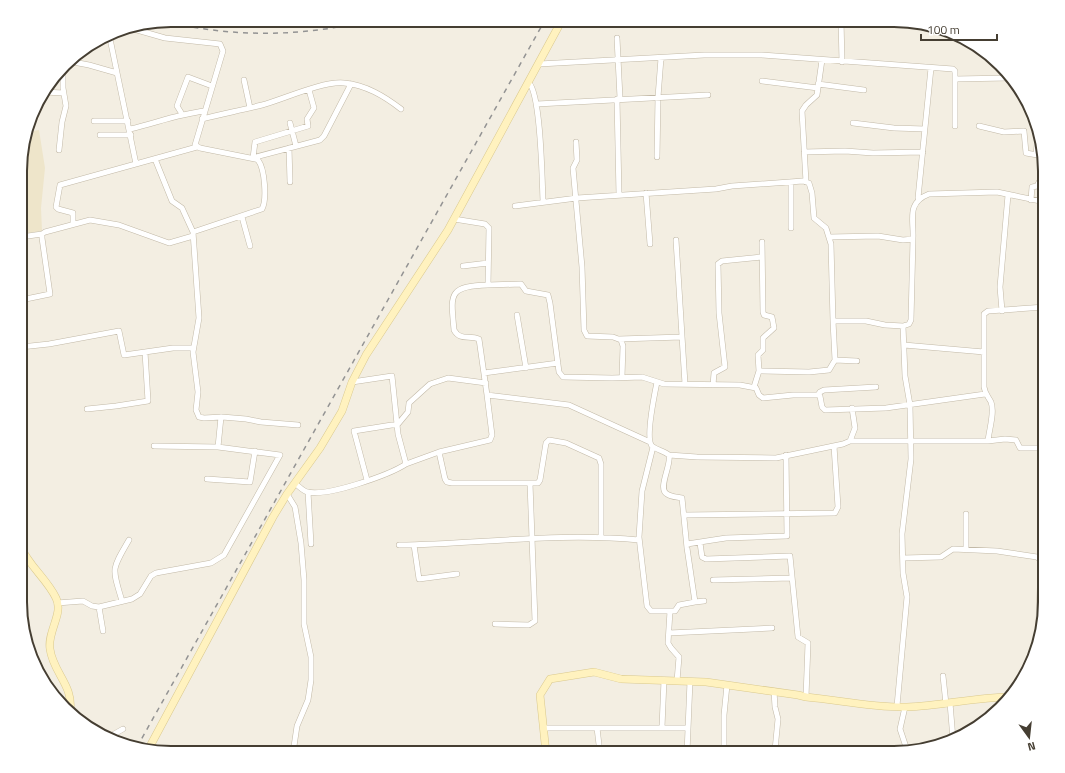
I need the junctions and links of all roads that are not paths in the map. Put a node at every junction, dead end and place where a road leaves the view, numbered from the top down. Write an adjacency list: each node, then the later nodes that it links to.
1 (558, 27): 11 (street)
2 (841, 27): 9 (street)
3 (140, 31): 21 (street)
4 (617, 38): 7 (street)
5 (110, 40): 13 (street)
6 (661, 58): 7 (street); 8 (street); 28 (street)
7 (618, 59): 11 (street); 29 (street)
8 (822, 60): 9 (street); 22 (street)
9 (842, 62): 12 (street)
10 (76, 63): 13 (street)
11 (539, 64): 19 (street)
12 (931, 68): 16 (street); 42 (street)
13 (118, 73): 36 (street)
14 (63, 76): 26 (street)
15 (1004, 78): 16 (street)
16 (955, 79): 40 (street)
17 (244, 80): 31 (street)
18 (762, 81): 22 (street)
19 (529, 83): 30 (street); 72 (street)
20 (351, 84): 23 (street); 32 (street); 47 (street)
21 (212, 86): 33 (street); 34 (street)
22 (818, 86): 24 (street); 51 (street)
23 (309, 90): 31 (street); 43 (street)
24 (864, 90)
25 (50, 92): 26 (street)
26 (64, 93): 50 (street)
27 (708, 95): 28 (street)
28 (658, 97): 29 (street); 54 (street)
29 (618, 99): 30 (street); 63 (street)
30 (537, 104): 68 (street)
31 (250, 108): 35 (street)
32 (401, 109)
33 (205, 111): 34 (street); 35 (street)
34 (182, 114): 44 (street)
35 (202, 119): 48 (street)
36 (128, 120): 37 (street); 44 (street)
37 (94, 121)
38 (290, 123): 43 (street)
39 (853, 123): 42 (street)
40 (955, 126)
41 (979, 126): 53 (street)
42 (925, 129): 52 (street)
43 (292, 131): 47 (street); 55 (street)
44 (130, 132): 45 (street); 57 (street)
45 (100, 135)
46 (576, 142): 65 (street)
47 (296, 146): 49 (street)
48 (197, 147): 55 (street); 56 (street)
49 (289, 148): 55 (street); 58 (street)
50 (59, 150)
51 (804, 152): 52 (street); 59 (street)
52 (922, 152): 66 (street)
53 (1037, 155)
54 (657, 157)
55 (252, 158): 71 (street)
56 (155, 159): 57 (street); 76 (street)
57 (136, 164): 73 (street)
58 (290, 182)
59 (806, 182): 60 (street); 78 (street)
60 (791, 183): 62 (street); 74 (street)
61 (1038, 184): 67 (street)
62 (646, 193): 63 (street); 82 (street)
63 (619, 195): 65 (street)
64 (1008, 195): 66 (street); 67 (street); 90 (street)
65 (577, 198): 68 (street); 95 (street)
66 (918, 198): 79 (street)
67 (1031, 200): 69 (street)
68 (544, 201): 70 (street)
69 (1038, 201)
70 (515, 206)
71 (242, 217): 76 (street); 83 (street)
72 (454, 219): 85 (street); 108 (street)
73 (73, 224): 75 (street); 76 (street)
74 (791, 228)
75 (42, 234): 77 (street); 88 (street)
76 (193, 234): 98 (street)
77 (27, 236)
78 (829, 237): 79 (street); 92 (street)
79 (912, 239): 93 (street)
80 (676, 240): 94 (street)
81 (762, 242): 84 (street)
82 (650, 244)
83 (250, 246)
84 (762, 256): 105 (street); 112 (street)
85 (488, 263): 86 (street); 87 (street)
86 (463, 266)
87 (488, 285): 103 (street); 106 (street)
88 (27, 299)
89 (1038, 308): 90 (street)
90 (1002, 311): 100 (street)
91 (518, 315): 104 (street)
92 (833, 321): 93 (street); 101 (street)
93 (903, 326): 96 (street)
94 (682, 337): 95 (street); 111 (street)
95 (617, 339): 107 (street)
96 (904, 345): 100 (street); 118 (street)
97 (27, 346): 99 (street)
98 (193, 348): 99 (street); 121 (street)
99 (145, 352): 120 (street)
100 (984, 352): 115 (street)
101 (835, 360): 102 (street); 105 (street)
102 (857, 361)
103 (558, 363): 104 (street); 107 (street)
104 (526, 368): 106 (street)
105 (759, 371): 113 (street)
106 (484, 373): 110 (street)
107 (622, 378): 109 (street)
108 (352, 382): 122 (street); 139 (street)
109 (657, 382): 111 (street); 127 (street)
110 (486, 383): 116 (street); 122 (street)
111 (685, 384): 112 (street)
112 (713, 386): 113 (street)
113 (754, 387): 117 (street)
114 (876, 387): 117 (street)
115 (985, 394): 118 (street); 126 (street)
116 (487, 395): 127 (street); 133 (street)
117 (818, 395): 119 (street)
118 (910, 405): 119 (street); 125 (street)
119 (852, 408): 124 (street)
120 (88, 409)
121 (221, 417): 123 (street); 130 (street)
122 (398, 424): 136 (street); 138 (street)
123 (298, 425)
124 (850, 441): 125 (street); 129 (street)
125 (911, 441): 126 (street); 156 (street)
126 (988, 441): 131 (street)
127 (651, 444): 134 (street); 149 (street)
128 (154, 446): 130 (street)
129 (834, 446): 135 (street); 143 (street)
130 (218, 447): 132 (street)
131 (1038, 448)
132 (255, 451): 137 (street); 163 (street)
133 (439, 452): 136 (street); 140 (street)
134 (669, 454): 135 (street); 145 (street)
135 (786, 456): 143 (street)
136 (406, 464): 138 (street)
137 (207, 479)
138 (367, 480): 141 (street)
139 (295, 483): 141 (street); 142 (street)
140 (530, 484): 146 (street); 147 (street)
141 (308, 492): 151 (street)
142 (287, 494): 191 (street); 192 (street)
143 (787, 513): 145 (street); 150 (street)
144 (966, 514): 155 (street)
145 (685, 515): 152 (street)
146 (532, 537): 147 (street); 154 (street); 168 (street)
147 (601, 537): 149 (street)
148 (129, 540): 163 (street)
149 (639, 540): 167 (street)
150 (700, 543): 152 (street); 160 (street)
151 (311, 544)
152 (687, 544): 164 (street)
153 (399, 545): 154 (street)
154 (414, 545): 159 (street)
155 (966, 550): 156 (street); 157 (street)
156 (903, 558): 182 (street)
157 (1038, 558)
158 (27, 559): 165 (street)
159 (457, 574)
160 (792, 578): 161 (street); 178 (street)
161 (713, 580)
162 (704, 600): 164 (street)
163 (122, 601): 166 (street)
164 (695, 602): 167 (street)
165 (57, 603): 166 (street); 181 (street)
166 (99, 607): 170 (street)
167 (670, 611): 171 (street)
168 (495, 624)
169 (772, 628): 171 (street)
170 (103, 631)
171 (669, 633): 174 (street)
172 (943, 676): 180 (street)
173 (664, 680): 174 (street); 184 (street); 185 (street)
174 (677, 681): 175 (street)
175 (690, 681): 176 (street); 187 (street)
176 (727, 685): 177 (street); 196 (street)
177 (774, 691): 178 (street); 197 (street)
178 (806, 697): 182 (street)
179 (1002, 697): 180 (street)
180 (948, 704): 183 (street); 190 (street)
181 (70, 705)
182 (897, 706): 183 (street)
183 (905, 707): 198 (street)
184 (662, 727): 186 (street); 187 (street)
185 (542, 728): 186 (street); 193 (street)
186 (597, 728): 194 (street)
187 (687, 728): 195 (street)
188 (123, 729): 189 (street)
189 (114, 734)
190 (952, 734)
191 (151, 745)
192 (294, 746)
193 (545, 746)
194 (599, 746)
195 (687, 746)
196 (724, 746)
197 (775, 746)
198 (906, 746)

